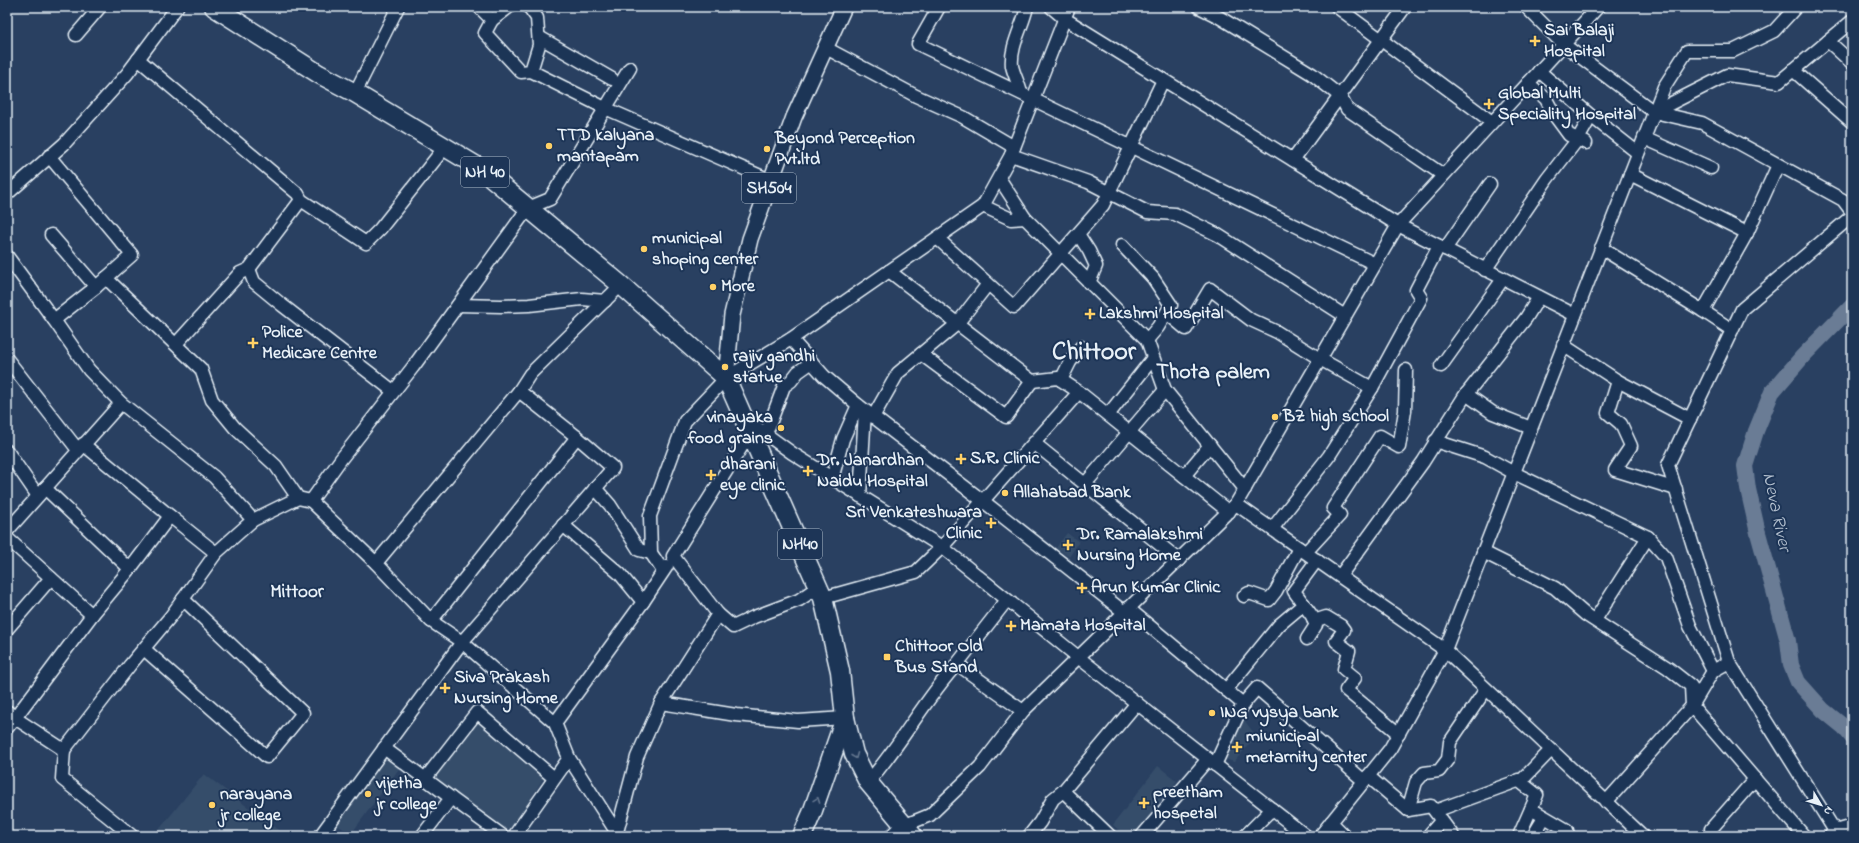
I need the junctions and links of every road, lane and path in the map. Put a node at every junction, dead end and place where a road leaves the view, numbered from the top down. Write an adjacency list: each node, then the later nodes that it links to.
1 (100, 7): 22 (street)
2 (177, 7): 28 (street)
3 (214, 7): 37 (highway, NH 40)
4 (398, 7): 37 (street)
5 (478, 7): 20 (street)
6 (508, 7): 20 (street)
7 (529, 7): 23 (street)
8 (844, 7): 27 (main road, SH504)
9 (939, 7): 38 (street)
10 (1027, 7): 38 (street)
11 (1051, 7): 19 (street)
12 (1070, 7): 19 (street)
13 (1199, 7): 39 (street)
14 (1337, 7): 24 (street)
15 (1405, 7): 24 (street)
16 (1526, 7): 26 (street)
17 (1598, 7): 26 (street)
18 (1796, 7): 42 (street)
19 (1065, 19): 35 (street); 40 (street)
20 (492, 20): 33 (street)
21 (1852, 21): 25 (street)
22 (76, 35)
23 (539, 37): 33 (street); 34 (street)
24 (1381, 40): 39 (street); 44 (street)
25 (1828, 42): 29 (street); 32 (street)
26 (1563, 44): 31 (street); 42 (street)
27 (826, 48): 50 (street); 59 (main road, SH504)
28 (138, 59): 52 (street); 63 (street)
29 (1852, 63)
30 (630, 68): 41 (street)
31 (1539, 70): 36 (street); 43 (street)
32 (1793, 70): 42 (street); 45 (street)
33 (531, 71): 41 (street)
34 (612, 79)
35 (1163, 80): 49 (street); 53 (street)
36 (1528, 83): 44 (street); 47 (street)
37 (356, 93): 48 (highway, NH 40)
38 (1021, 93): 40 (street)
39 (1340, 96): 53 (street); 57 (street)
40 (1033, 99): 49 (street); 50 (street)
41 (605, 108): 59 (street); 65 (street)
42 (1654, 112): 46 (street); 54 (street)
43 (1591, 116): 47 (street); 51 (street)
44 (1492, 122): 57 (street)
45 (1852, 122)
46 (1644, 138): 51 (street); 55 (street)
47 (1582, 141): 81 (street)
48 (445, 147): 63 (street); 65 (highway, NH 40)
49 (1131, 148): 61 (street); 79 (street)
50 (1013, 151): 58 (street); 61 (street)
51 (1638, 153): 56 (street)
52 (49, 156): 62 (street); 83 (street)
53 (1293, 160): 69 (street)
54 (1778, 165): 66 (street); 70 (street)
55 (1711, 168)
56 (1630, 174): 70 (street); 76 (street)
57 (1443, 175): 69 (street)
58 (998, 178): 64 (street); 68 (street)
59 (772, 181): 111 (main road, SH504)
60 (1490, 184): 75 (street)
61 (1109, 193): 71 (street); 95 (street)
62 (7, 194)
63 (301, 200): 80 (street)
64 (983, 206): 68 (street); 73 (street)
65 (528, 208): 87 (highway, NH 40); 91 (street)
66 (1852, 212)
67 (1852, 216): 98 (street)
68 (1025, 218): 77 (street)
69 (1398, 225): 75 (street); 79 (street)
70 (1747, 233): 92 (street)
71 (1078, 234): 77 (street); 85 (street)
72 (51, 235): 88 (street)
73 (937, 238): 82 (street); 86 (street)
74 (1122, 245): 93 (street)
75 (1442, 248): 81 (street); 115 (street)
76 (1601, 248): 92 (street); 94 (street)
77 (1060, 254): 85 (street); 86 (street)
78 (7, 256): 96 (street)
79 (1375, 264): 95 (street)
80 (249, 269): 101 (street); 117 (street)
81 (1485, 270): 84 (street)
82 (889, 271): 97 (street); 99 (street)
83 (106, 278): 88 (street); 101 (street)
84 (1504, 279): 89 (street); 109 (street)
85 (1089, 283): 100 (street)
86 (988, 284): 97 (street)
87 (621, 285): 90 (street); 111 (highway, NH 40)
88 (96, 287): 96 (street)
89 (1539, 297): 94 (street); 120 (street)
90 (604, 301): 91 (street); 118 (street)
91 (458, 304): 117 (street)
92 (1703, 311): 98 (street)
93 (1166, 312): 100 (street); 107 (street)
94 (1575, 315): 102 (street)
95 (1345, 316): 107 (street)
96 (54, 320): 121 (street)
97 (957, 324): 104 (street); 113 (street)
98 (1732, 330): 124 (street)
99 (791, 339): 108 (street); 111 (street)
100 (1147, 340): 105 (street)
101 (176, 344): 143 (street)
102 (1563, 345): 114 (street); 125 (street)
103 (1081, 347): 112 (street)
104 (922, 354): 113 (street); 122 (street)
105 (1153, 358): 116 (street); 123 (street)
106 (7, 359): 132 (street)
107 (1320, 360): 115 (street); 139 (street)
108 (812, 362): 122 (street); 127 (street)
109 (1441, 366)
110 (1406, 370): 154 (street)
111 (726, 378): 127 (highway, NH40); 157 (street)
112 (1061, 380): 113 (street); 119 (street)
113 (1032, 381)
114 (1618, 381): 124 (street); 140 (street)
115 (1372, 388): 150 (street)
116 (1165, 390): 126 (street); 131 (street)
117 (394, 391): 144 (street)
118 (519, 391): 128 (street); 161 (street)
119 (1080, 392): 123 (street); 130 (street)
120 (1466, 394): 125 (street); 129 (street)
121 (121, 403): 132 (street); 148 (street)
122 (865, 411): 136 (street); 142 (street); 145 (street)
123 (1108, 415): 126 (street)
124 (1690, 419): 140 (street)
125 (1531, 428): 134 (street)
126 (1130, 432): 135 (street); 137 (street)
127 (759, 435): 136 (street); 158 (street); 166 (highway, NH40)
128 (577, 437): 138 (street); 175 (street)
129 (1436, 441): 134 (street); 164 (street)
130 (1034, 443): 137 (street); 145 (street)
131 (1210, 445): 135 (street); 139 (street)
132 (81, 447): 141 (street); 147 (street)
133 (7, 450): 141 (street)
134 (1514, 473): 152 (street); 155 (street)
135 (1184, 476): 146 (street)
136 (832, 479): 142 (street)
137 (1085, 484): 159 (street)
138 (595, 488): 149 (street); 157 (street)
139 (1245, 489): 146 (street)
140 (1676, 489): 184 (street)
141 (41, 492): 151 (street); 162 (street)
142 (860, 496): 153 (street)
143 (298, 498): 144 (street); 148 (street)
144 (311, 501): 161 (street)
145 (983, 501): 153 (street); 172 (street)
146 (1233, 508): 150 (street); 159 (street)
147 (170, 516): 156 (street); 162 (street)
148 (253, 520): 156 (street)
149 (563, 525): 170 (street); 180 (street)
150 (1272, 528): 154 (street)
151 (8, 530): 165 (street)
152 (1648, 537): 176 (street); 186 (street)
153 (942, 547): 166 (street); 169 (street)
154 (1302, 550): 160 (street); 167 (street)
155 (1483, 552): 176 (street); 182 (street)
156 (216, 553): 168 (street)
157 (651, 553): 163 (street)
158 (673, 556): 163 (street); 174 (street)
159 (1179, 560): 172 (street)
160 (1317, 560): 164 (street); 171 (street)
161 (376, 563): 175 (street)
162 (130, 568): 173 (street)
163 (664, 571): 170 (street)
164 (1340, 576): 182 (street)
165 (51, 578): 173 (street); 178 (street)
166 (821, 592): 174 (street); 195 (highway, NH40)
167 (1244, 596)
168 (183, 600): 181 (street); 181 (street)
169 (1007, 600): 183 (street); 185 (street)
170 (643, 602): 196 (street)
171 (1304, 604): 177 (street); 188 (street)
172 (1126, 610): 183 (street); 188 (street)
173 (92, 614): 194 (street)
174 (718, 614): 189 (street)
175 (432, 620): 180 (street)
176 (1595, 620): 192 (street)
177 (1314, 622): 179 (street); 198 (street)
178 (7, 629)
179 (1307, 639)
180 (462, 642): 196 (street); 199 (street)
181 (144, 649): 200 (street)
182 (1445, 650): 187 (street); 198 (street)
183 (1078, 657): 190 (street); 193 (street)
184 (1729, 662): 186 (street); 222 (street)
185 (957, 664): 193 (street); 209 (street)
186 (1713, 672): 192 (street)
187 (1486, 688): 201 (street); 215 (street)
188 (1226, 690): 191 (street)
189 (661, 703): 195 (street); 223 (street)
190 (1137, 703): 203 (street); 210 (street)
191 (1243, 704): 203 (street); 205 (street)
192 (1692, 706): 207 (street); 212 (street)
193 (1023, 711): 221 (street)
194 (11, 715): 197 (street); 200 (street)
195 (845, 718): 209 (highway, NH40, one-way to 209); 229 (highway, NH40, one-way to 195)
196 (554, 723): 202 (street)
197 (7, 728)
198 (1399, 734): 205 (street)
199 (384, 748): 206 (street); 225 (street)
200 (64, 750): 224 (street)
201 (1551, 750): 208 (street); 212 (street)
202 (569, 758): 204 (street); 223 (street)
203 (1211, 762): 213 (street); 232 (street)
204 (554, 778): 206 (street); 228 (street)
205 (1366, 778): 215 (street); 218 (street)
206 (425, 779): 211 (street)
207 (1755, 779): 220 (street); 243 (street)
208 (1518, 780): 214 (street); 216 (street)
209 (868, 782): 221 (highway, NH40)
210 (1063, 791): 230 (street); 231 (street)
211 (451, 798): 226 (street); 227 (street)
212 (1606, 802): 242 (street)
213 (1272, 809): 233 (street); 234 (street)
214 (1531, 809): 217 (street); 239 (street)
215 (1408, 810): 216 (street)
216 (1438, 815): 237 (street); 238 (street)
217 (1544, 818): 240 (street); 241 (street)
218 (1331, 822): 235 (street); 236 (street)
219 (1852, 826): 222 (street)
220 (1711, 829)
221 (903, 833)
222 (1833, 834)
223 (617, 835)
224 (132, 836)
225 (320, 836)
226 (422, 836)
227 (503, 836)
228 (514, 836)
229 (802, 836)
230 (1029, 836)
231 (1110, 836)
232 (1142, 836)
233 (1245, 836)
234 (1306, 836)
235 (1320, 836)
236 (1345, 836)
237 (1428, 836)
238 (1453, 836)
239 (1518, 836)
240 (1534, 836)
241 (1568, 836)
242 (1643, 836)
243 (1804, 836)

